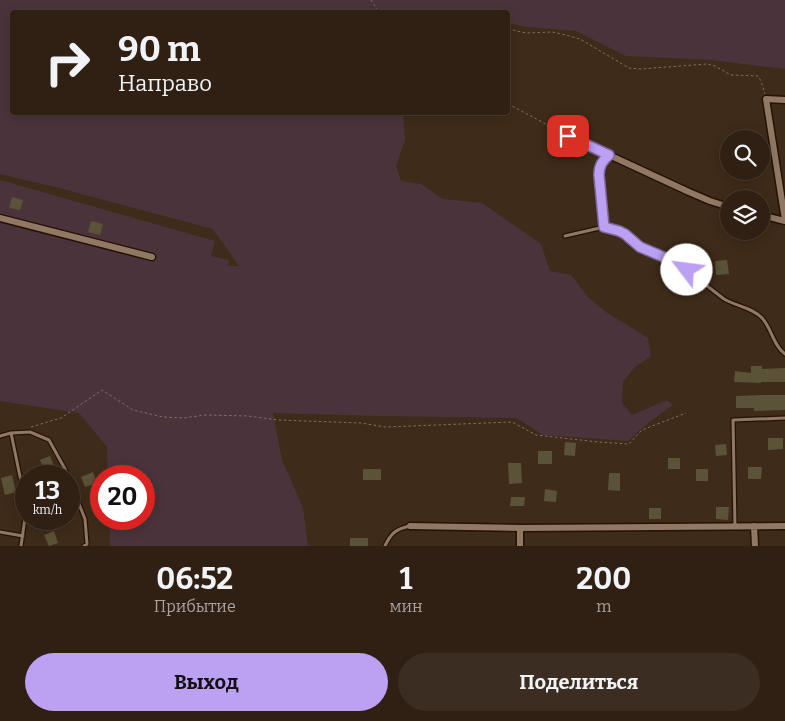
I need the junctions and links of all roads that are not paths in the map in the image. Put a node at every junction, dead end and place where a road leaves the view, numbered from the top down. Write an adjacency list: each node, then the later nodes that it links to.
1 (785, 100): 7 (street)
2 (568, 136): 3 (street)
3 (609, 155): 4 (street); 8 (lane)
4 (720, 204)
5 (770, 217): 7 (street)
6 (0, 218): 10 (street)
7 (785, 220)
8 (604, 227): 9 (lane); 11 (lane)
9 (565, 236)
10 (152, 257)
11 (785, 354)
12 (785, 418): 18 (lane)
13 (11, 433): 14 (lane); 15 (lane); 23 (lane)
14 (0, 436)
15 (63, 465)
16 (80, 507): 25 (lane)
17 (410, 526): 21 (street); 26 (lane)
18 (734, 526): 19 (street); 21 (street)
19 (754, 526): 20 (street); 28 (street)
20 (785, 526)
21 (520, 528): 27 (street)
22 (0, 532): 23 (lane)
23 (23, 536): 24 (lane)
24 (22, 546)
25 (84, 546)
26 (386, 546)
27 (520, 546)
28 (755, 546)

